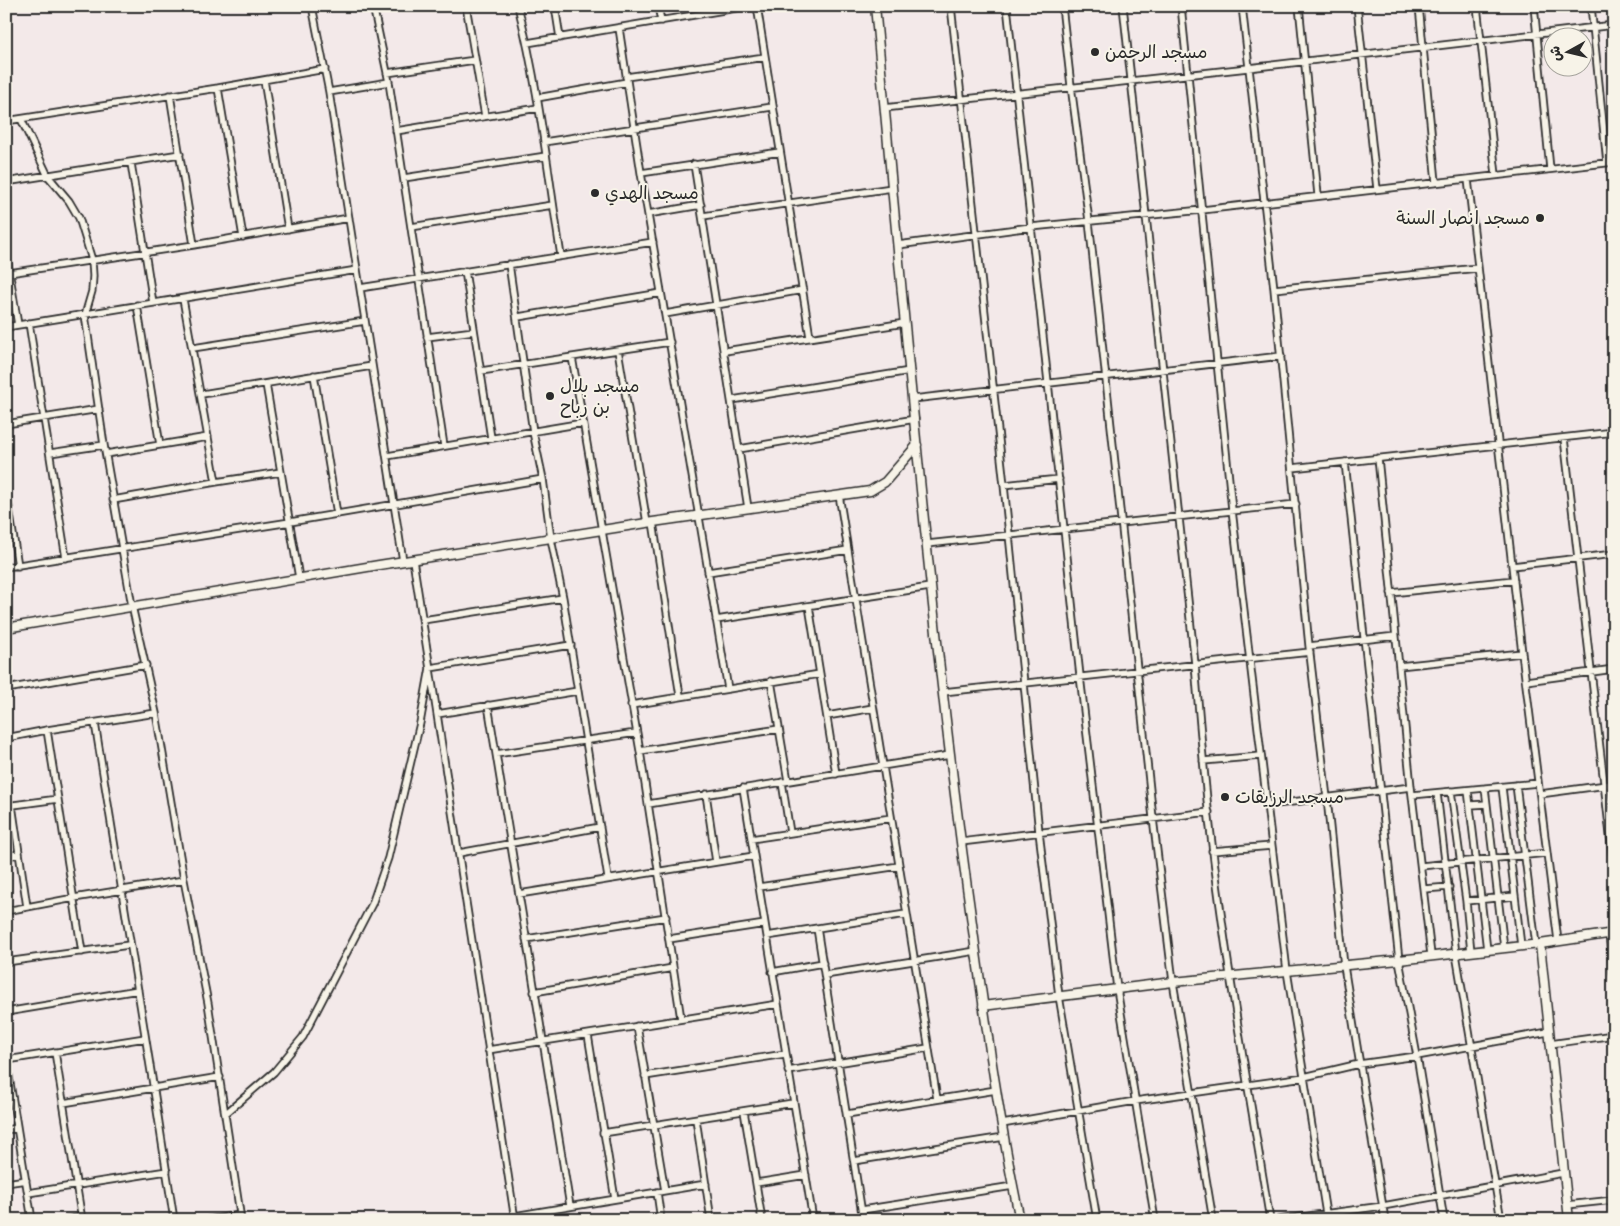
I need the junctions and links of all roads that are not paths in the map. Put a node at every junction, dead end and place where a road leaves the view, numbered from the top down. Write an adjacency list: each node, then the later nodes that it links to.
1 (312, 6): 37 (street)
2 (373, 6): 38 (street)
3 (466, 6): 34 (street)
4 (518, 6): 30 (street)
5 (555, 6): 28 (street)
6 (658, 6): 23 (street)
7 (748, 6): 22 (street)
8 (757, 6): 33 (street)
9 (875, 6): 53 (street)
10 (951, 6): 50 (street)
11 (1007, 6): 47 (street)
12 (1062, 6): 44 (street)
13 (1123, 6): 42 (street)
14 (1181, 6): 39 (street)
15 (1242, 6): 36 (street)
16 (1299, 6): 35 (street)
17 (1357, 6): 32 (street)
18 (1419, 6): 31 (street)
19 (1477, 6): 29 (street)
20 (1534, 6): 27 (street)
21 (1591, 6): 25 (street)
22 (708, 9): 23 (street)
23 (661, 21): 26 (street)
24 (1614, 25): 25 (street)
25 (1594, 27): 27 (street); 63 (street)
26 (619, 28): 28 (street); 41 (street)
27 (1537, 34): 29 (street); 66 (street)
28 (560, 38): 30 (street)
29 (1480, 42): 31 (street); 68 (street)
30 (527, 43): 49 (street)
31 (1423, 48): 32 (street); 73 (street)
32 (1363, 55): 35 (street); 75 (street)
33 (765, 57): 41 (street); 51 (street)
34 (475, 60): 38 (street); 54 (street)
35 (1306, 61): 36 (street); 76 (street)
36 (1248, 68): 39 (street); 77 (street)
37 (325, 69): 40 (street); 46 (street)
38 (387, 73): 43 (street)
39 (1188, 74): 42 (street); 81 (street)
40 (264, 80): 45 (street); 89 (street)
41 (626, 80): 49 (street); 57 (street)
42 (1132, 81): 44 (street); 83 (street)
43 (389, 82): 46 (street); 58 (street)
44 (1071, 86): 47 (street); 86 (street)
45 (218, 88): 48 (street); 91 (street)
46 (329, 92): 85 (street)
47 (1016, 94): 50 (street); 88 (street)
48 (170, 95): 55 (street); 61 (street)
49 (537, 98): 52 (street)
50 (961, 100): 53 (street); 90 (street)
51 (772, 107): 57 (street); 60 (street)
52 (538, 108): 54 (street); 59 (street)
53 (884, 108): 74 (street)
54 (485, 116): 58 (street)
55 (21, 120): 56 (street); 69 (street)
56 (6, 121)
57 (634, 127): 59 (street); 67 (street)
58 (396, 131): 70 (street)
59 (544, 142): 62 (street)
60 (780, 152): 65 (street); 78 (street)
61 (180, 154): 64 (street); 94 (street)
62 (546, 156): 70 (street); 80 (street)
63 (1611, 162): 66 (street)
64 (131, 163): 69 (street); 96 (street)
65 (694, 164): 67 (street); 79 (street)
66 (1550, 169): 68 (street)
67 (641, 173): 82 (street)
68 (1496, 175): 71 (street)
69 (48, 176): 72 (street); 98 (street)
70 (404, 178): 87 (street)
71 (1468, 178): 73 (street); 100 (street)
72 (6, 182)
73 (1436, 182): 75 (street)
74 (892, 188): 78 (street); 93 (street)
75 (1376, 189): 76 (street)
76 (1318, 195): 77 (street)
77 (1264, 202): 81 (street); 106 (street)
78 (788, 203): 84 (street); 107 (street)
79 (701, 205): 82 (street); 84 (street)
80 (553, 206): 87 (street); 97 (street)
81 (1202, 210): 83 (street); 131 (street)
82 (648, 214): 92 (street)
83 (1146, 215): 86 (street); 133 (street)
84 (703, 216): 112 (street)
85 (349, 218): 89 (street); 101 (street)
86 (1089, 221): 88 (street); 137 (street)
87 (410, 227): 104 (street)
88 (1031, 228): 90 (street); 138 (street)
89 (288, 229): 91 (street)
90 (975, 234): 93 (street); 140 (street)
91 (243, 237): 94 (street)
92 (653, 242): 97 (street); 108 (street)
93 (898, 245): 118 (street)
94 (194, 246): 96 (street)
95 (6, 252): 103 (street)
96 (145, 252): 98 (street); 110 (street)
97 (561, 256): 99 (street)
98 (92, 260): 103 (street); 114 (street)
99 (509, 264): 102 (street); 115 (street)
100 (1478, 268): 106 (street); 157 (street)
101 (357, 270): 105 (street); 109 (street)
102 (465, 271): 104 (street); 121 (street)
103 (9, 273): 119 (street)
104 (418, 278): 105 (street); 122 (street)
105 (360, 288): 116 (street)
106 (1274, 289): 128 (street)
107 (803, 290): 112 (street); 123 (street)
108 (661, 293): 113 (street); 115 (street)
109 (184, 298): 110 (street); 125 (street)
110 (153, 303): 111 (street)
111 (137, 305): 114 (street); 155 (street)
112 (718, 305): 113 (street); 127 (street)
113 (665, 314): 124 (street)
114 (85, 315): 117 (street); 144 (street)
115 (518, 317): 130 (street)
116 (365, 321): 125 (street); 132 (street)
117 (29, 323): 119 (street); 145 (street)
118 (905, 323): 123 (street); 135 (street)
119 (18, 325): 120 (street)
120 (6, 327)
121 (474, 331): 122 (street); 134 (street)
122 (427, 337): 158 (street)
123 (810, 337): 127 (street)
124 (670, 342): 126 (street); 179 (street)
125 (192, 348): 141 (street)
126 (618, 350): 129 (street); 183 (street)
127 (725, 351): 143 (street)
128 (1281, 356): 131 (street); 165 (street)
129 (572, 357): 130 (street); 148 (street)
130 (522, 364): 134 (street); 149 (street)
131 (1217, 364): 133 (street); 177 (street)
132 (372, 366): 136 (street); 162 (street)
133 (1163, 369): 137 (street); 180 (street)
134 (481, 371): 152 (street)
135 (910, 371): 142 (street); 143 (street)
136 (314, 375): 139 (street); 178 (street)
137 (1106, 375): 138 (street); 182 (street)
138 (1049, 382): 140 (street); 168 (street)
139 (266, 384): 141 (street); 166 (street)
140 (993, 389): 142 (street); 170 (street)
141 (202, 394): 151 (street)
142 (913, 399): 146 (street)
143 (732, 400): 159 (street)
144 (99, 409): 145 (street); 154 (street)
145 (44, 418): 147 (street); 160 (street)
146 (915, 419): 156 (street); 159 (street)
147 (6, 424)
148 (583, 424): 149 (street); 185 (street)
149 (533, 432): 152 (street); 167 (street)
150 (1614, 432): 153 (street)
151 (208, 438): 155 (street); 169 (street)
152 (491, 438): 158 (street)
153 (1564, 438): 157 (street); 193 (street)
154 (104, 445): 160 (street); 161 (street)
155 (160, 445): 161 (street)
156 (917, 445): 172 (street); 188 (street)
157 (1498, 445): 163 (street); 197 (street)
158 (444, 446): 162 (street)
159 (739, 449): 176 (street)
160 (50, 453): 192 (street)
161 (106, 454): 173 (street)
162 (386, 456): 174 (street)
163 (1378, 458): 164 (street); 203 (street)
164 (1345, 462): 165 (street); 212 (street)
165 (1292, 468): 175 (street)
166 (281, 472): 169 (street); 181 (street)
167 (543, 479): 174 (street); 187 (street)
168 (1059, 479): 170 (street); 184 (street)
169 (216, 482): 173 (street)
170 (1004, 485): 186 (street)
171 (6, 489): 196 (street)
172 (839, 495): 176 (street); 190 (street)
173 (113, 500): 189 (street)
174 (394, 504): 178 (street); 195 (street)
175 (1296, 504): 177 (street); 214 (street)
176 (748, 508): 179 (street)
177 (1232, 510): 180 (street); 216 (street)
178 (337, 514): 181 (street)
179 (699, 515): 183 (street); 199 (street)
180 (1179, 516): 182 (street); 217 (street)
181 (290, 522): 189 (street); 200 (street)
182 (1121, 522): 184 (street); 222 (street)
183 (650, 523): 185 (street); 233 (street)
184 (1065, 528): 186 (street); 225 (street)
185 (601, 531): 187 (street); 235 (street)
186 (1010, 535): 188 (street); 228 (street)
187 (551, 539): 194 (street); 204 (street)
188 (927, 544): 202 (street)
189 (122, 549): 192 (street); 206 (street)
190 (848, 550): 199 (street); 205 (street)
191 (1614, 554): 193 (street)
192 (66, 558): 196 (street)
193 (1577, 558): 197 (street); 223 (street)
194 (413, 560): 195 (street); 208 (street)
195 (403, 561): 200 (street)
196 (18, 566): 198 (street)
197 (1512, 566): 201 (street)
198 (6, 567)
199 (708, 572): 209 (street)
200 (299, 578): 206 (street)
201 (1514, 580): 203 (street); 215 (street)
202 (930, 588): 205 (street); 232 (street)
203 (1392, 593): 211 (street)
204 (563, 598): 208 (street); 213 (street)
205 (856, 599): 207 (street); 236 (street)
206 (132, 606): 210 (street); 218 (street)
207 (809, 606): 209 (street); 224 (street)
208 (423, 620): 220 (street)
209 (716, 620): 230 (street)
210 (6, 628)
211 (1396, 636): 212 (street); 219 (street)
212 (1364, 640): 214 (street); 264 (street)
213 (571, 645): 220 (street); 231 (street)
214 (1309, 649): 216 (street); 269 (street)
215 (1522, 654): 219 (street); 227 (street)
216 (1250, 658): 217 (street); 249 (street)
217 (1195, 664): 222 (street); 250 (street)
218 (146, 665): 229 (street); 237 (street)
219 (1399, 666): 258 (street)
220 (430, 668): 238 (street); 388 (street)
221 (1614, 669): 223 (street)
222 (1138, 671): 225 (street); 278 (street)
223 (1592, 672): 227 (street); 257 (street)
224 (820, 674): 226 (street); 239 (street)
225 (1080, 676): 228 (street); 279 (street)
226 (771, 681): 230 (street); 241 (street)
227 (1526, 681): 254 (street)
228 (1024, 683): 232 (street); 281 (street)
229 (6, 688)
230 (728, 688): 233 (street)
231 (578, 691): 234 (street); 245 (street)
232 (943, 692): 248 (street)
233 (680, 696): 235 (street)
234 (488, 705): 238 (street); 247 (street)
235 (632, 705): 243 (street)
236 (873, 708): 239 (street); 251 (street)
237 (156, 713): 240 (street); 305 (street)
238 (437, 714): 288 (street)
239 (827, 716): 252 (street)
240 (95, 723): 242 (street); 309 (street)
241 (779, 729): 246 (street); 253 (street)
242 (47, 730): 244 (street); 270 (street)
243 (636, 733): 245 (street); 246 (street)
244 (6, 738)
245 (586, 741): 247 (street); 280 (street)
246 (640, 751): 271 (street)
247 (496, 754): 285 (street)
248 (950, 755): 251 (street); 284 (street)
249 (1261, 756): 250 (street); 272 (street)
250 (1203, 761): 276 (street)
251 (882, 766): 252 (street); 277 (street)
252 (836, 774): 253 (street)
253 (785, 782): 260 (street); 282 (street)
254 (1538, 783): 256 (street); 267 (street)
255 (1614, 784): 257 (street)
256 (1516, 785): 259 (street); 293 (street)
257 (1603, 785): 267 (street); 302 (street)
258 (1411, 787): 264 (street); 268 (street)
259 (1502, 787): 261 (street); 294 (street)
260 (743, 788): 266 (street); 283 (street)
261 (1485, 788): 262 (street); 273 (street)
262 (1468, 790): 263 (street); 275 (street)
263 (1451, 791): 265 (street); 298 (street)
264 (1380, 792): 269 (street); 337 (street)
265 (1437, 793): 268 (street); 299 (street)
266 (706, 794): 271 (street); 297 (street)
267 (1540, 794): 290 (street)
268 (1412, 795): 301 (street)
269 (1327, 798): 272 (street); 341 (street)
270 (58, 799): 274 (street); 312 (street)
271 (648, 804): 303 (street)
272 (1268, 804): 286 (street)
273 (1487, 804): 275 (street); 295 (street)
274 (9, 806): 289 (street)
275 (1471, 806): 296 (street)
276 (1209, 812): 278 (street); 287 (street)
277 (891, 818): 282 (street); 300 (street)
278 (1153, 818): 279 (street); 348 (street)
279 (1098, 825): 281 (street); 349 (street)
280 (600, 827): 285 (street); 304 (street)
281 (1039, 832): 284 (street); 352 (street)
282 (790, 833): 283 (street)
283 (751, 839): 292 (street)
284 (961, 842): 332 (street)
285 (511, 843): 288 (street); 310 (street)
286 (1272, 846): 287 (street); 343 (street)
287 (1212, 851): 346 (street)
288 (459, 853): 366 (street)
289 (19, 854): 291 (street); 316 (street)
290 (1547, 854): 293 (street); 326 (street)
291 (6, 856)
292 (754, 856): 297 (street); 307 (street)
293 (1526, 856): 294 (street); 327 (street)
294 (1511, 857): 295 (street); 311 (street)
295 (1493, 859): 296 (street); 313 (street)
296 (1477, 861): 298 (street); 314 (street)
297 (716, 862): 303 (street)
298 (1462, 862): 299 (street); 315 (street)
299 (1446, 864): 301 (street); 306 (street)
300 (899, 866): 307 (street); 318 (street)
301 (1421, 866): 308 (street)
302 (1614, 869)
303 (659, 870): 304 (street); 319 (street)
304 (608, 878): 310 (street)
305 (184, 880): 309 (street); 376 (street)
306 (1449, 887): 308 (street); 335 (street)
307 (759, 888): 320 (street)
308 (1424, 889): 336 (street)
309 (121, 890): 312 (street); 328 (street)
310 (519, 894): 324 (street)
311 (1515, 896): 313 (street); 329 (street)
312 (74, 898): 316 (street); 333 (street)
313 (1497, 898): 314 (street); 330 (street)
314 (1480, 900): 315 (street); 331 (street)
315 (1466, 901): 334 (street)
316 (27, 908): 317 (street)
317 (6, 911)
318 (906, 914): 321 (street); 339 (street)
319 (666, 917): 324 (street); 325 (street)
320 (765, 924): 323 (street); 325 (street)
321 (817, 928): 323 (street); 340 (street)
322 (1611, 934): 326 (street); 347 (street)
323 (767, 936): 344 (street)
324 (526, 939): 351 (street)
325 (669, 939): 342 (street)
326 (1558, 942): 327 (street)
327 (1538, 944): 329 (street); 358 (street)
328 (129, 945): 333 (street); 350 (street)
329 (1521, 946): 330 (street)
330 (1504, 948): 331 (street)
331 (1487, 950): 334 (street)
332 (976, 951): 339 (street); 354 (street)
333 (82, 952): 338 (street)
334 (1471, 952): 335 (street)
335 (1456, 954): 336 (street); 364 (street)
336 (1431, 955): 337 (street)
337 (1399, 960): 341 (street); 369 (street)
338 (6, 962)
339 (914, 962): 345 (street); 365 (street)
340 (823, 963): 344 (street); 345 (street)
341 (1344, 966): 343 (street); 372 (street)
342 (674, 968): 351 (street); 356 (street)
343 (1288, 971): 346 (street); 377 (street)
344 (772, 972): 353 (street)
345 (825, 975): 371 (street)
346 (1230, 976): 348 (street); 378 (street)
347 (1614, 980)
348 (1173, 982): 349 (street); 381 (street)
349 (1117, 988): 352 (street); 383 (street)
350 (138, 990): 355 (street); 361 (street)
351 (534, 992): 362 (street)
352 (1059, 996): 354 (street); 386 (street)
353 (778, 1004): 356 (street); 368 (street)
354 (984, 1006): 380 (street)
355 (6, 1012)
356 (682, 1019): 357 (street)
357 (637, 1026): 359 (street); 375 (street)
358 (1548, 1032): 363 (street); 364 (street)
359 (588, 1035): 362 (street); 395 (street)
360 (1614, 1035): 363 (street)
361 (145, 1038): 367 (street); 379 (street)
362 (542, 1042): 366 (street); 415 (street)
363 (1550, 1044): 399 (street)
364 (1472, 1046): 369 (street); 407 (street)
365 (928, 1048): 371 (street); 382 (street)
366 (488, 1050): 420 (street)
367 (55, 1052): 370 (street); 384 (street)
368 (785, 1054): 373 (street); 375 (street)
369 (1417, 1056): 372 (street); 411 (street)
370 (6, 1059): 374 (street)
371 (838, 1063): 373 (street); 389 (street)
372 (1359, 1064): 377 (street); 416 (street)
373 (788, 1071): 385 (street)
374 (8, 1076): 393 (street)
375 (645, 1076): 392 (street)
376 (220, 1077): 379 (street); 388 (street)
377 (1304, 1077): 378 (street); 418 (street)
378 (1248, 1085): 381 (street); 435 (street)
379 (154, 1088): 384 (street); 398 (street)
380 (996, 1090): 382 (street); 391 (street)
381 (1192, 1092): 383 (street); 434 (street)
382 (937, 1100): 389 (street)
383 (1135, 1101): 386 (street); 433 (street)
384 (63, 1103): 405 (street)
385 (793, 1103): 387 (street); 400 (street)
386 (1078, 1110): 391 (street); 432 (street)
387 (744, 1111): 390 (street); 403 (street)
388 (225, 1114): 419 (street)
389 (847, 1114): 397 (street)
390 (696, 1119): 392 (street); 404 (street)
391 (1002, 1124): 396 (street)
392 (653, 1125): 395 (street); 408 (street)
393 (17, 1128): 394 (street); 401 (street)
394 (6, 1130)
395 (603, 1133): 412 (street)
396 (1004, 1137): 397 (street); 406 (street)
397 (854, 1161): 417 (street)
398 (167, 1171): 405 (street); 424 (street)
399 (1563, 1173): 407 (street); 414 (street)
400 (806, 1175): 403 (street); 429 (street)
401 (26, 1180): 402 (street); 410 (street)
402 (6, 1183)
403 (756, 1183): 428 (street)
404 (706, 1184): 408 (street); 427 (street)
405 (76, 1185): 410 (street); 421 (street)
406 (1013, 1186): 417 (street); 431 (street)
407 (1495, 1186): 411 (street); 440 (street)
408 (665, 1191): 409 (street)
409 (657, 1192): 412 (street); 426 (street)
410 (28, 1193): 422 (street)
411 (1441, 1196): 416 (street); 439 (street)
412 (615, 1199): 415 (street)
413 (1614, 1200): 414 (street)
414 (1567, 1205): 441 (street)
415 (570, 1206): 420 (street)
416 (1382, 1206): 418 (street); 438 (street)
417 (862, 1210): 430 (street)
418 (1326, 1212): 436 (street); 437 (street)
419 (240, 1217): 425 (street)
420 (515, 1218)
421 (82, 1219): 423 (street)
422 (32, 1220)
423 (67, 1220)
424 (174, 1220)
425 (208, 1220)
426 (661, 1220)
427 (711, 1220)
428 (762, 1220)
429 (813, 1220)
430 (864, 1220)
431 (1020, 1220)
432 (1097, 1220)
433 (1155, 1220)
434 (1213, 1220)
435 (1270, 1220)
436 (1278, 1220)
437 (1327, 1220)
438 (1385, 1220)
439 (1444, 1220)
440 (1501, 1220)
441 (1569, 1220)

